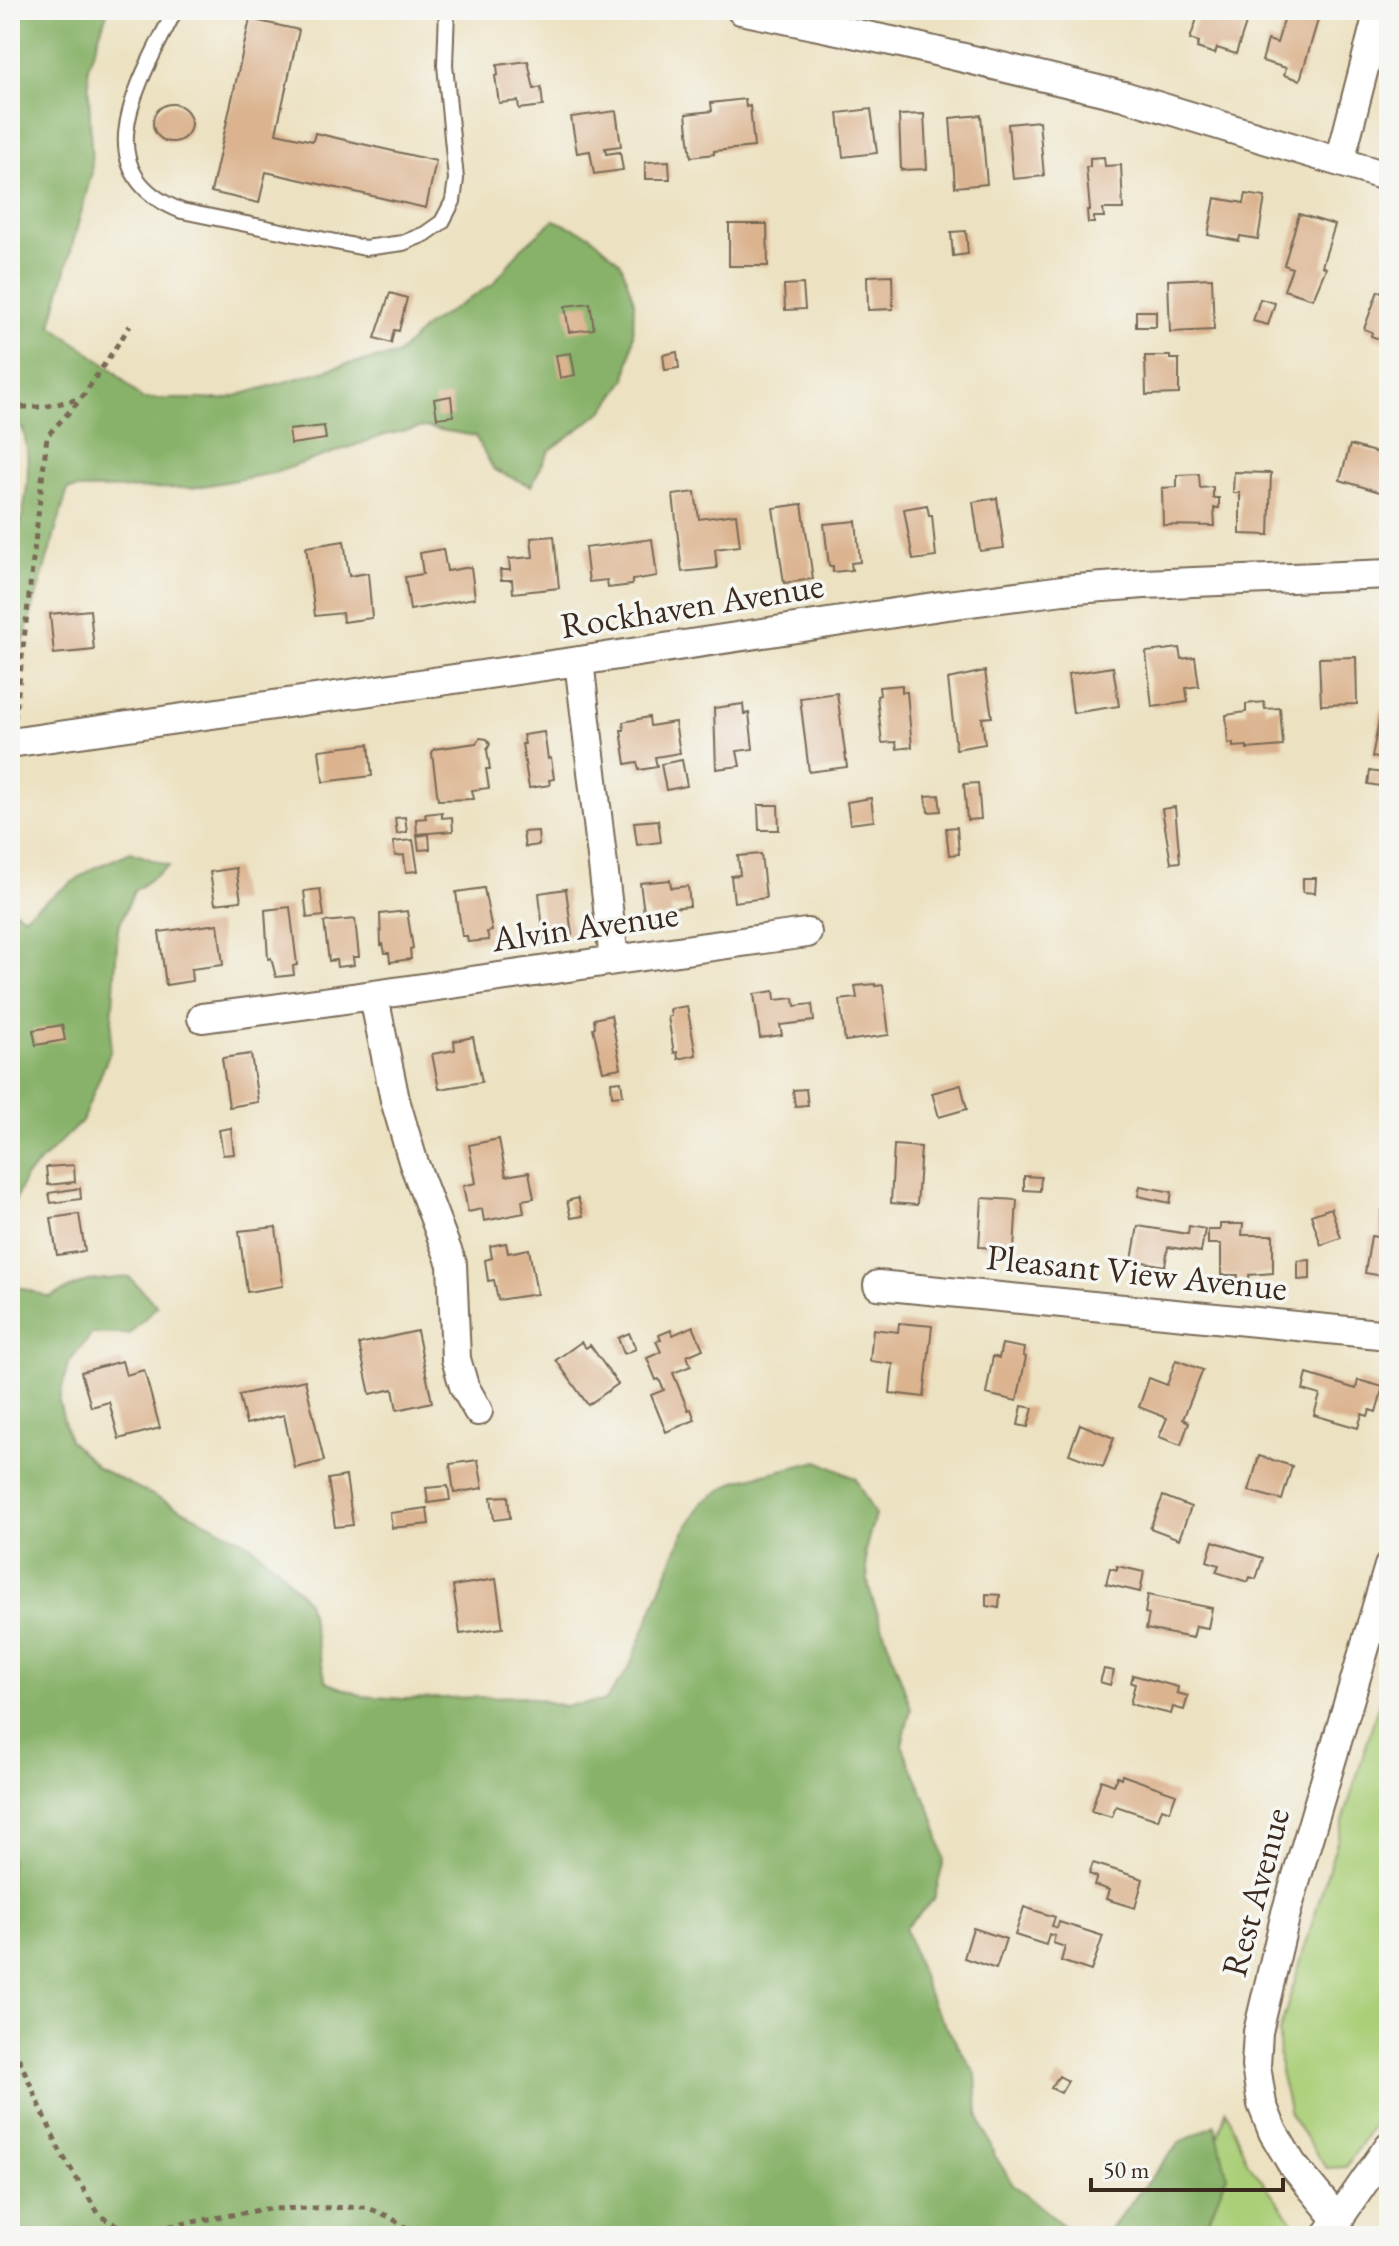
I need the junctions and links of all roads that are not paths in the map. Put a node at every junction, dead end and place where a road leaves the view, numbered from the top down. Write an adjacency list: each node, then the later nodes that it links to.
1 (175, 10): 2 (lane)
2 (447, 10)
3 (741, 10): 5 (street)
4 (1379, 10): 5 (street)
5 (1340, 161): 6 (street)
6 (1389, 177)
7 (1389, 574): 8 (street, Rockhaven Avenue)
8 (579, 661): 9 (street, Rockhaven Avenue); 11 (street)
9 (12, 743)
10 (807, 933): 11 (street, Alvin Avenue)
11 (614, 959): 12 (street, Alvin Avenue)
12 (374, 997): 13 (street, Alvin Avenue); 16 (street)
13 (202, 1018)
14 (878, 1285): 15 (street, Pleasant View Avenue)
15 (1389, 1335)
16 (478, 1411)
17 (1389, 1566): 19 (street, Rest Avenue)
18 (1389, 2146): 19 (street)
19 (1333, 2229)

